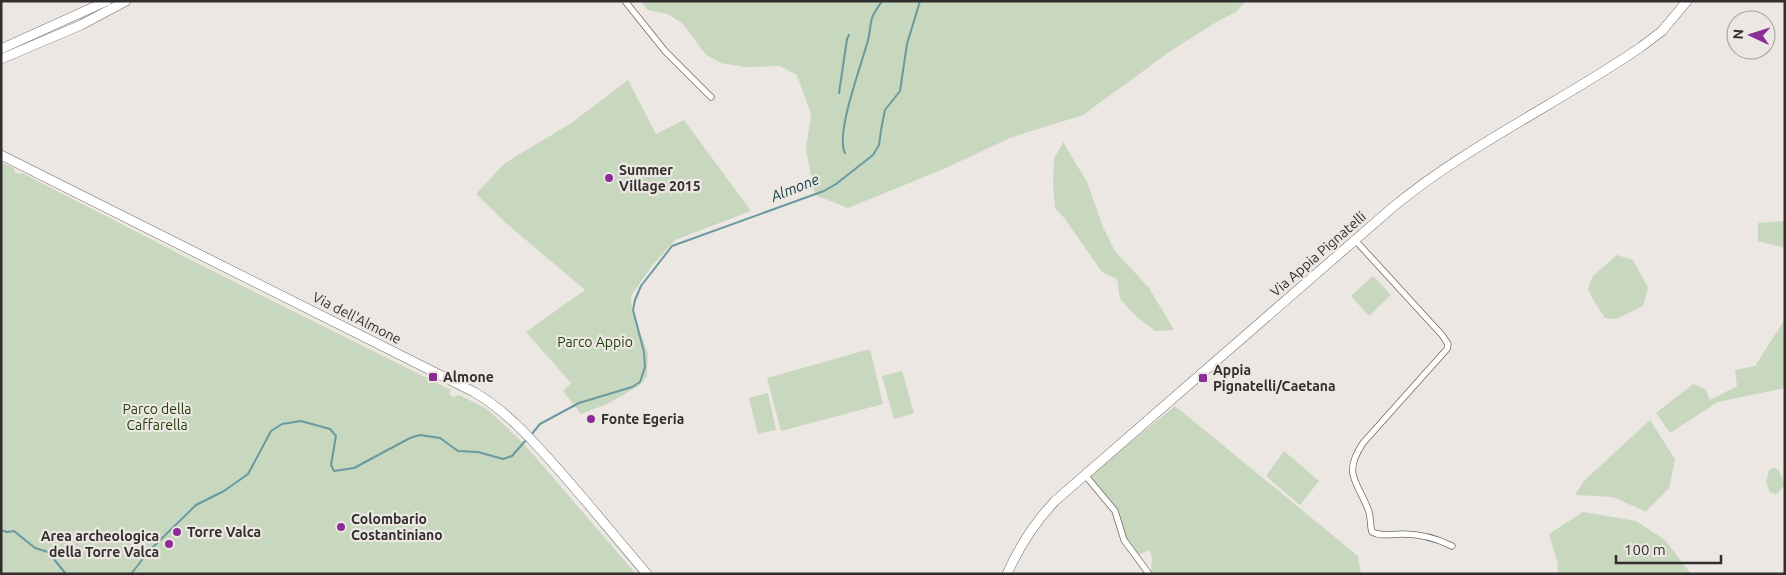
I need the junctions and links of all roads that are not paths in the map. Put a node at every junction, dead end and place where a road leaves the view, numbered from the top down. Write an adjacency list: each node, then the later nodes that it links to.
1 (107, 1): 5 (main road)
2 (126, 1): 6 (main road)
3 (625, 1): 7 (street)
4 (1688, 1): 9 (main road, Via Appia Pignatelli)
5 (1, 49)
6 (1, 59)
7 (710, 97)
8 (1, 155): 12 (main road, Via dell'Almone)
9 (1355, 240): 10 (main road, Via Appia Pignatelli); 11 (street)
10 (1085, 475): 13 (main road, Via Appia Pignatelli); 14 (street)
11 (1452, 546)
12 (647, 574)
13 (1007, 574)
14 (1149, 574)

